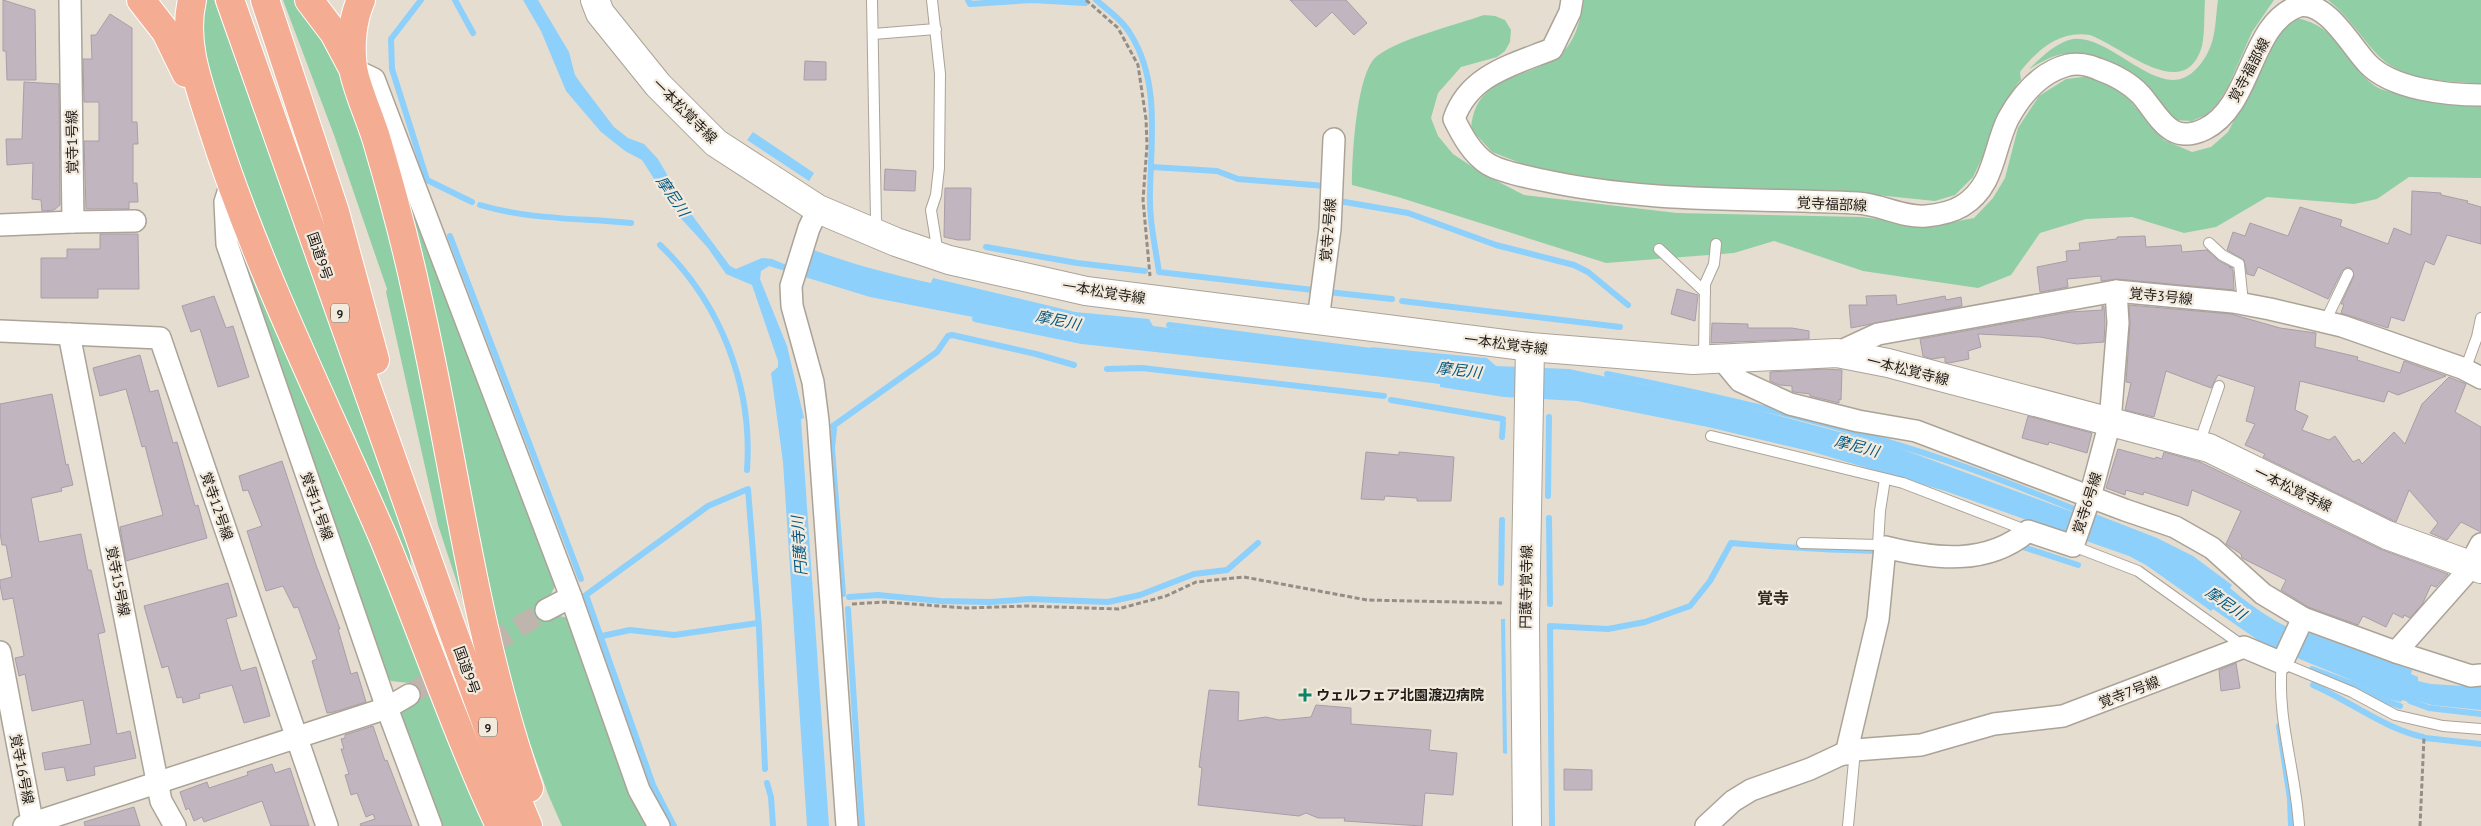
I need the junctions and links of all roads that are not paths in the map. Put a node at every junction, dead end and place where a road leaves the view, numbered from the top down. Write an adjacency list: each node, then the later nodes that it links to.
1 (70, 0): 21 (street, 覚寺1号線)
2 (141, 0): 17 (highway)
3 (192, 0): 17 (highway)
4 (230, 0): 55 (highway, 国道9号 / 9)
5 (265, 0): 55 (highway, 国道9号 / 9)
6 (308, 0): 14 (highway)
7 (361, 0): 14 (highway)
8 (595, 0): 19 (main road, 一本松覚寺線)
9 (872, 0): 13 (lane)
10 (932, 0): 12 (lane)
11 (1572, 0): 15 (street, 覚寺福部線)
12 (936, 29): 13 (lane); 27 (lane)
13 (873, 34): 23 (lane)
14 (353, 69): 52 (street); 73 (highway)
15 (2481, 96)
16 (1334, 139): 33 (street, 覚寺2号線)
17 (220, 152): 18 (highway)
18 (231, 183): 62 (street, 覚寺11号線); 71 (highway)
19 (814, 218): 23 (main road, 一本松覚寺線); 75 (street)
20 (135, 221): 21 (street)
21 (73, 222): 22 (street)
22 (0, 225)
23 (882, 236): 27 (main road, 一本松覚寺線)
24 (2209, 243): 31 (lane)
25 (1716, 244): 30 (lane)
26 (1660, 249): 30 (lane)
27 (938, 256): 33 (main road, 一本松覚寺線)
28 (2348, 274): 34 (lane)
29 (2116, 291): 31 (street, 覚寺3号線); 37 (street, 覚寺3号線); 42 (street, 覚寺6号線)
30 (1706, 292): 39 (lane)
31 (2243, 303): 34 (street, 覚寺3号線)
32 (2481, 318): 40 (lane)
33 (1318, 320): 38 (main road, 一本松覚寺線)
34 (2325, 322): 40 (street, 覚寺3号線)
35 (0, 331): 36 (street, 覚寺12号線)
36 (69, 334): 64 (street, 覚寺12号線); 66 (street, 覚寺15号線)
37 (1837, 353): 39 (main road, 一本松覚寺線); 42 (main road, 一本松覚寺線)
38 (1530, 354): 39 (main road, 一本松覚寺線); 76 (main road, 円護寺覚寺線)
39 (1712, 359): 46 (street)
40 (2473, 374)
41 (2219, 386): 44 (lane)
42 (2110, 422): 44 (main road, 一本松覚寺線); 46 (street, 覚寺6号線)
43 (1711, 436): 45 (lane)
44 (2198, 446): 51 (main road, 一本松覚寺線)
45 (1885, 479): 47 (lane); 50 (lane)
46 (2088, 501): 49 (street, 覚寺6号線); 54 (street)
47 (2028, 531): 49 (street, 覚寺6号線); 50 (street)
48 (1802, 543): 50 (lane)
49 (2074, 543): 56 (lane)
50 (1881, 546): 65 (street)
51 (2477, 559): 58 (street)
52 (571, 597): 53 (street); 74 (street)
53 (546, 610)
54 (2301, 623): 58 (street); 59 (street)
55 (451, 626): 72 (highway, 国道9号 / 9)
56 (2244, 647): 59 (street); 65 (street, 覚寺7号線)
57 (0, 652): 67 (street, 覚寺16号線)
58 (2396, 652): 60 (street)
59 (2284, 661): 63 (lane); 79 (lane)
60 (2481, 675)
61 (409, 695): 62 (street)
62 (387, 708): 64 (street); 70 (street, 覚寺11号線)
63 (2481, 728)
64 (295, 737): 66 (street); 69 (street, 覚寺12号線)
65 (1850, 752): 77 (street, 覚寺7号線); 78 (lane)
66 (157, 782): 67 (street); 68 (street, 覚寺15号線)
67 (30, 825)
68 (175, 826)
69 (327, 826)
70 (431, 826)
71 (500, 826)
72 (528, 826)
73 (543, 826)
74 (659, 826)
75 (847, 826)
76 (1527, 826)
77 (1706, 826)
78 (1848, 826)
79 (2299, 826)

